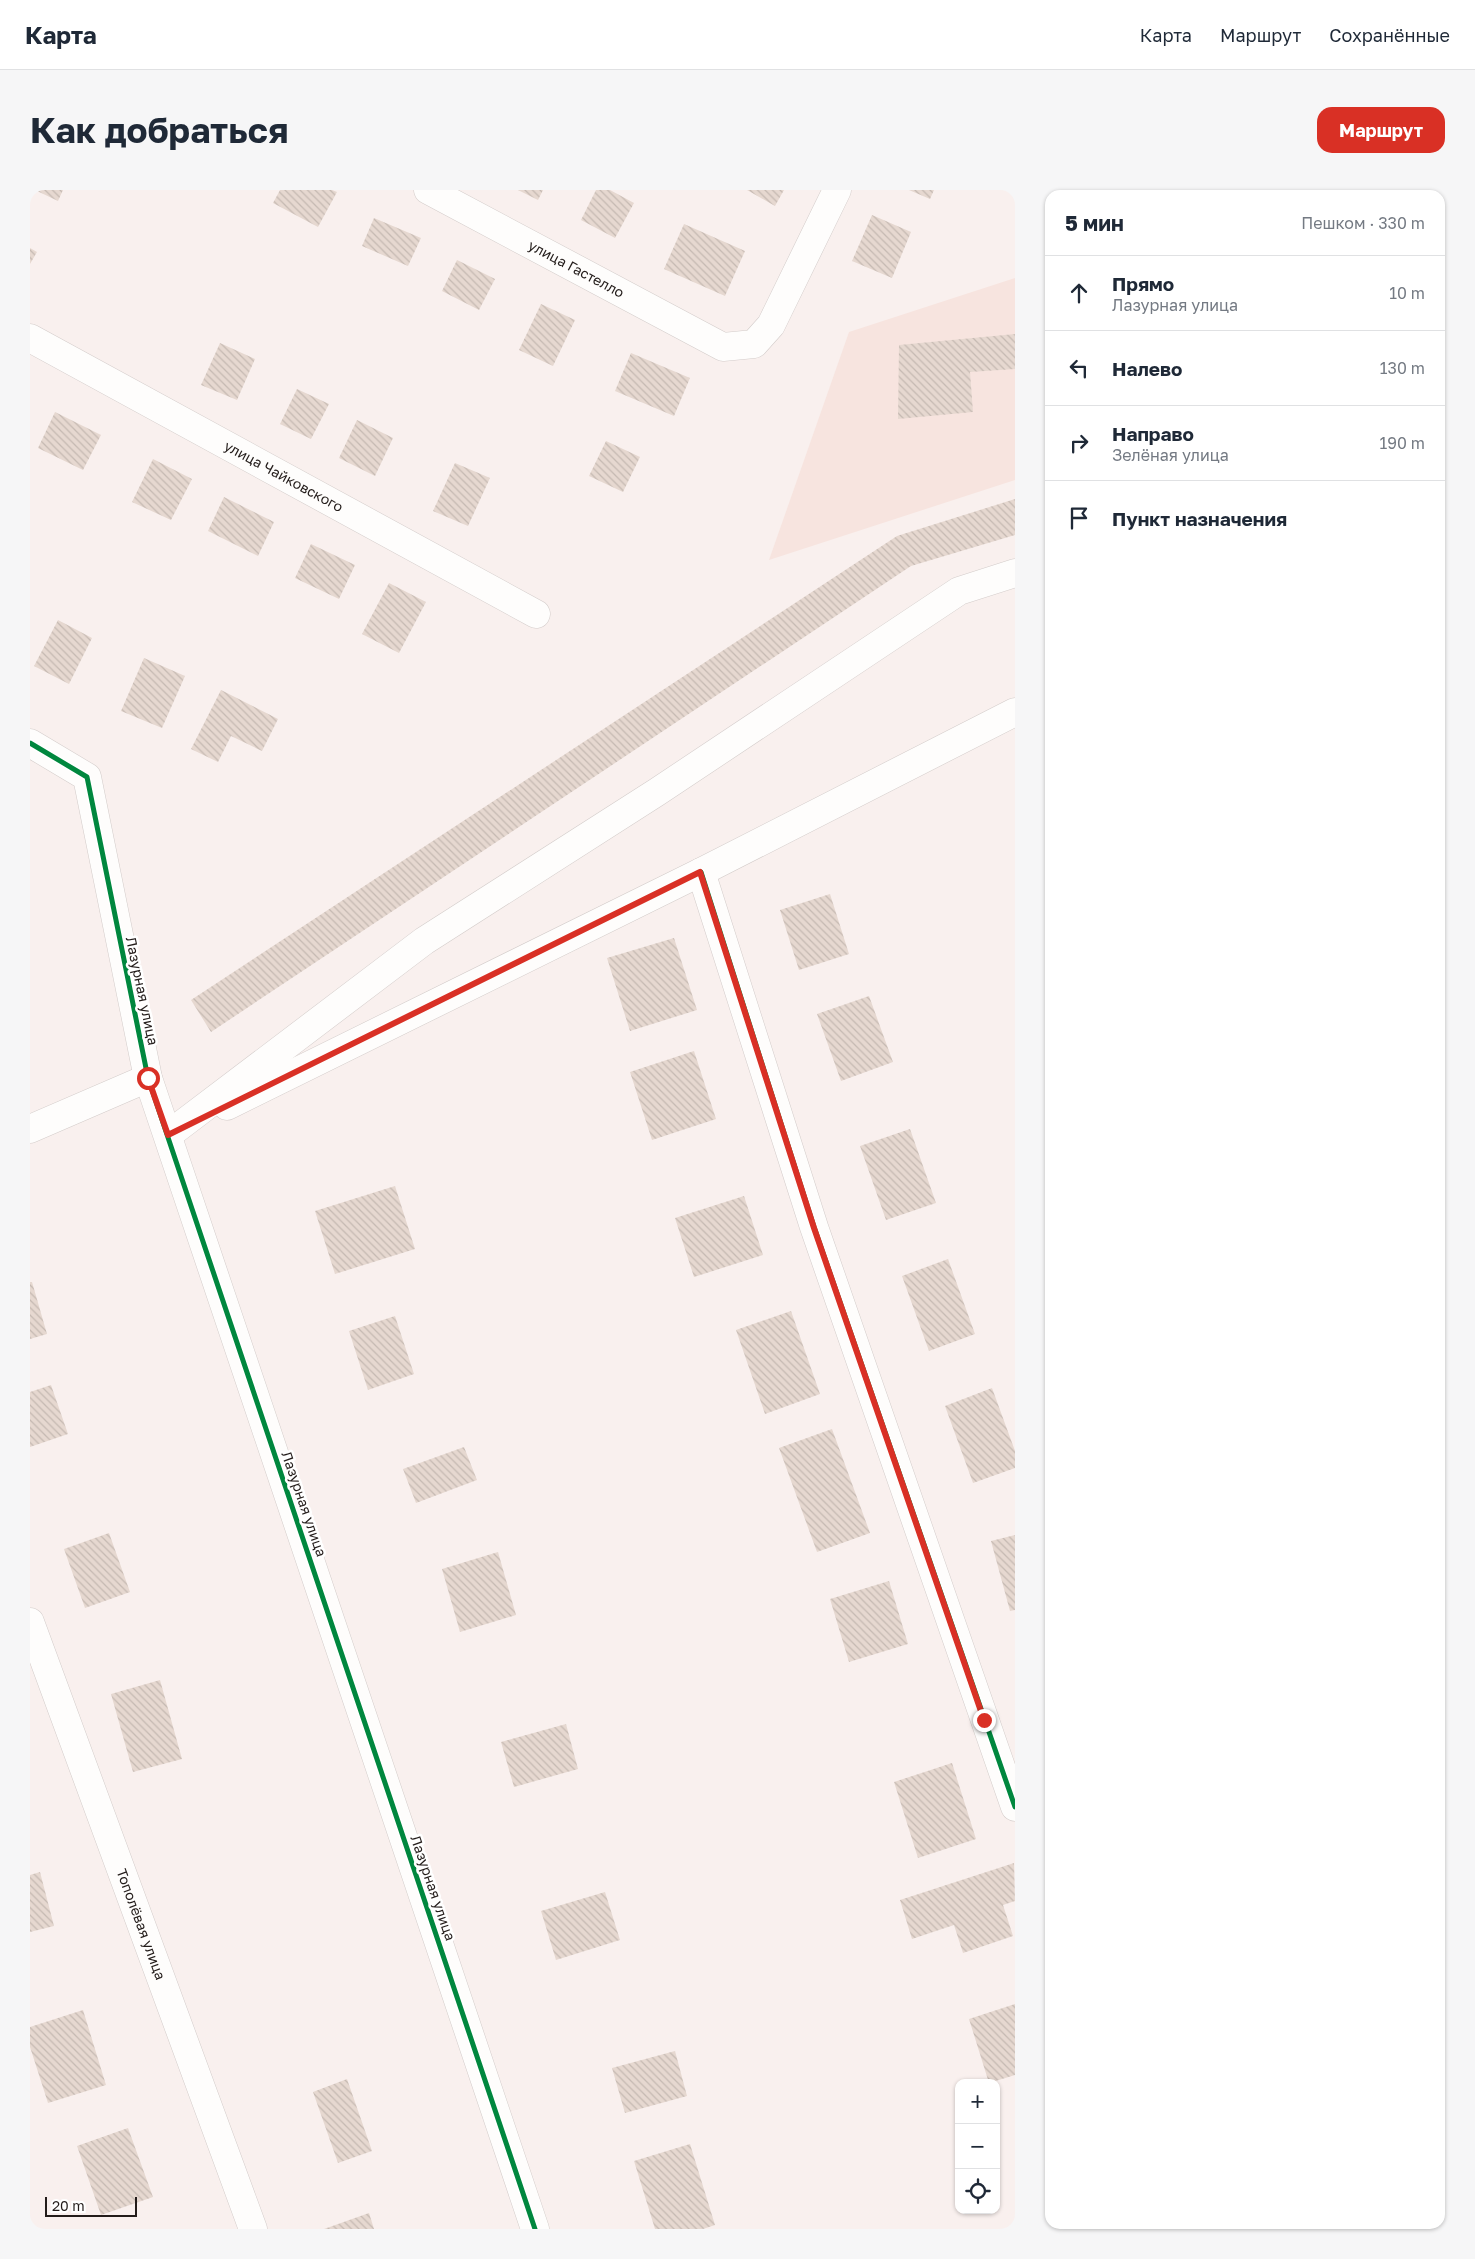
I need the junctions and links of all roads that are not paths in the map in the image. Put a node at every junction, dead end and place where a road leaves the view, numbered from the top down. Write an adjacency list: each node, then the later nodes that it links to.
1 (428, 190): 2 (street, улица Гастелло)
2 (837, 190)
3 (30, 338): 5 (street, улица Чайковского)
4 (1015, 573): 11 (street)
5 (536, 614)
6 (1015, 712): 8 (street)
7 (30, 743): 9 (street, Лазурная улица)
8 (700, 872): 11 (street); 13 (street)
9 (148, 1078): 10 (street); 11 (street, Лазурная улица)
10 (30, 1129)
11 (168, 1135): 15 (street, Лазурная улица)
12 (30, 1622): 14 (street, Тополёвая улица)
13 (1015, 1807)
14 (253, 2229)
15 (535, 2229)

